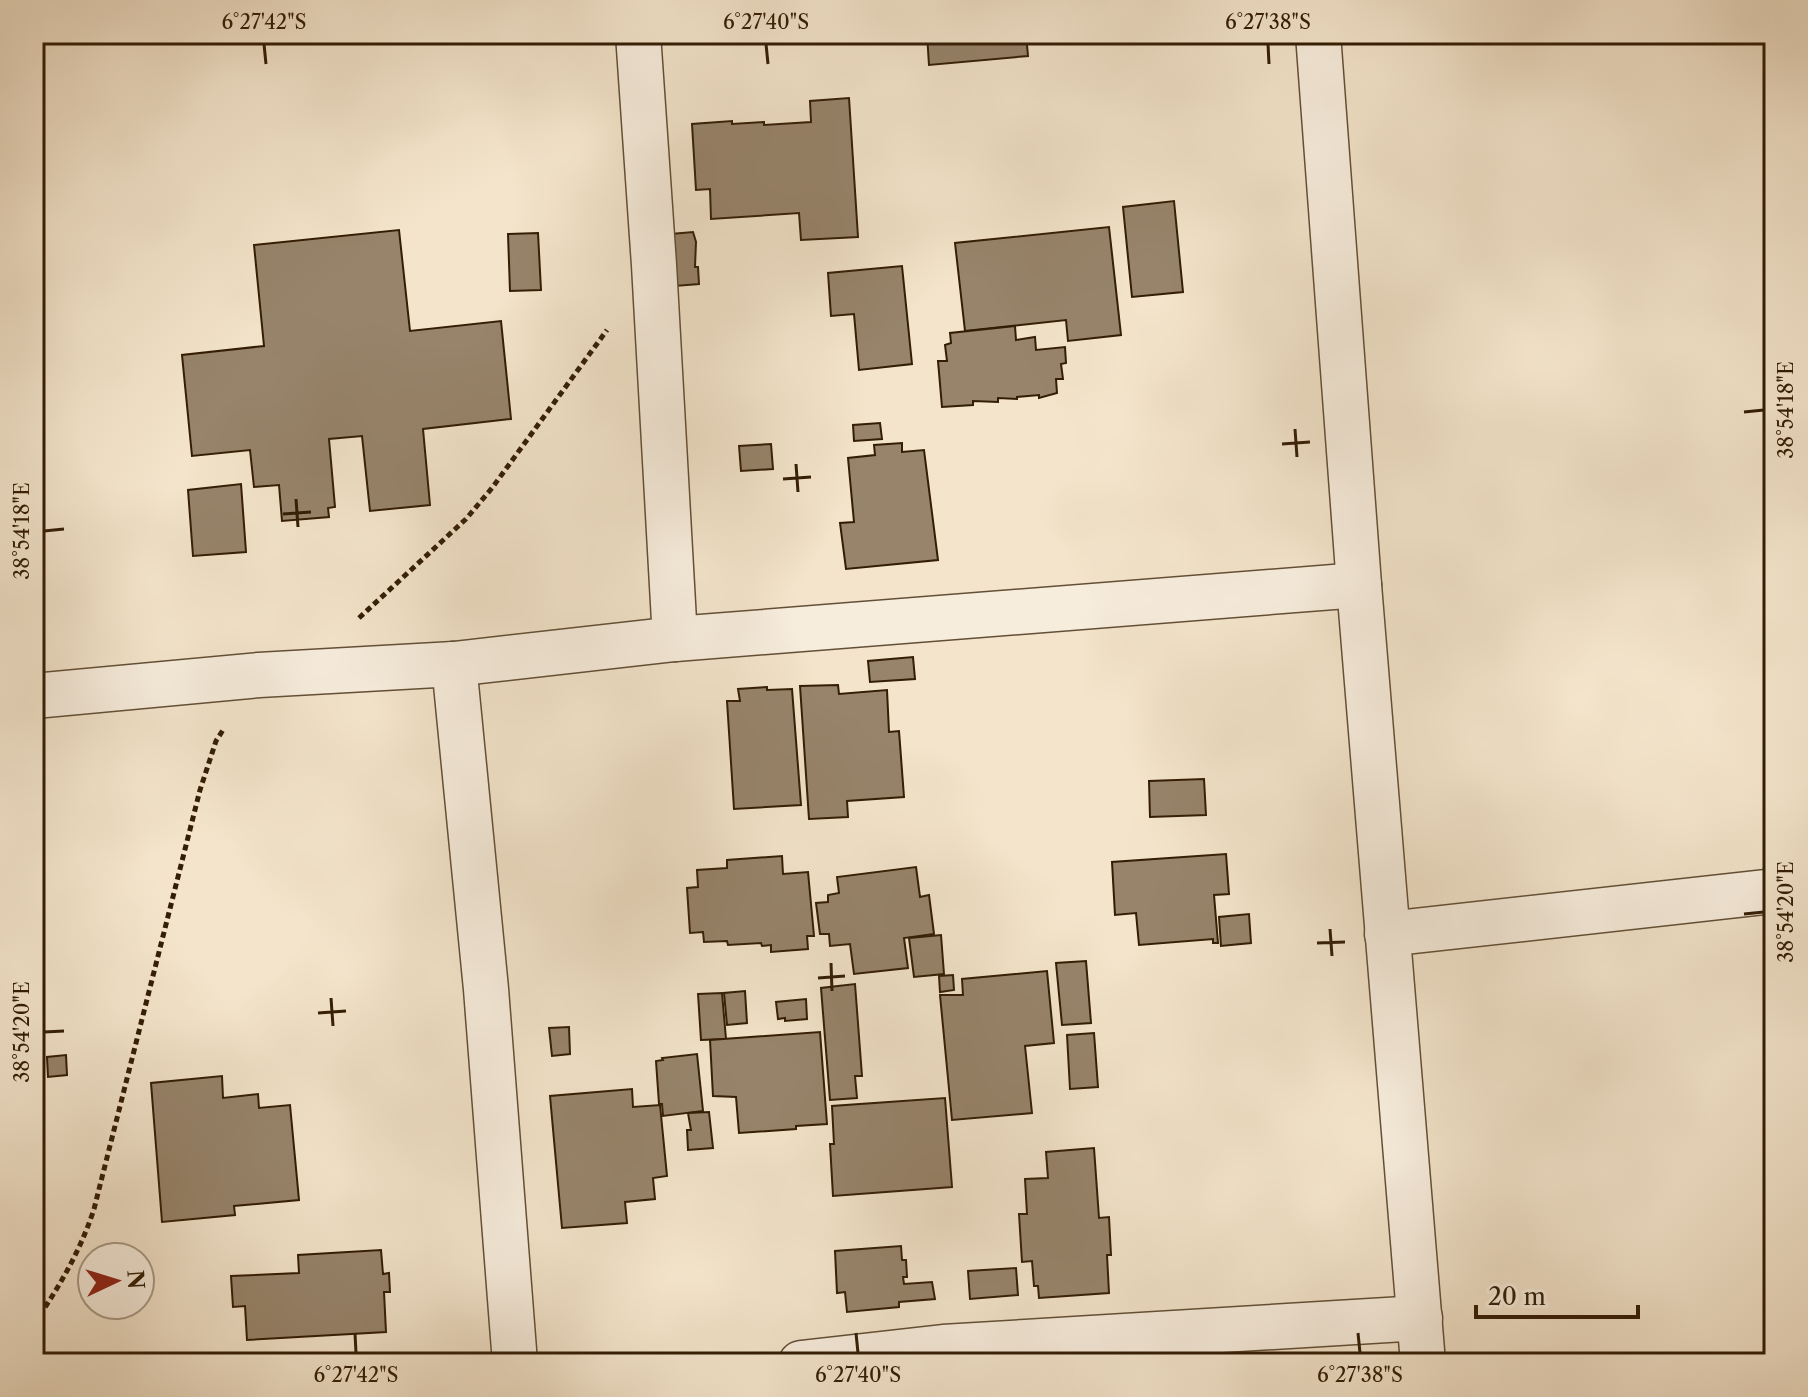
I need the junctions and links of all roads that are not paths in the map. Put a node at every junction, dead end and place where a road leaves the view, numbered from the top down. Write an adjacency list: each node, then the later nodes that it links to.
1 (638, 34): 4 (street)
2 (1318, 34): 3 (street)
3 (1359, 585): 4 (street); 8 (street)
4 (675, 639): 5 (street)
5 (454, 664): 6 (street); 10 (street)
6 (34, 696)
7 (1774, 891): 8 (street)
8 (1387, 934): 9 (street)
9 (1420, 1318): 11 (street); 12 (street)
10 (515, 1363)
11 (801, 1363)
12 (1423, 1363)

